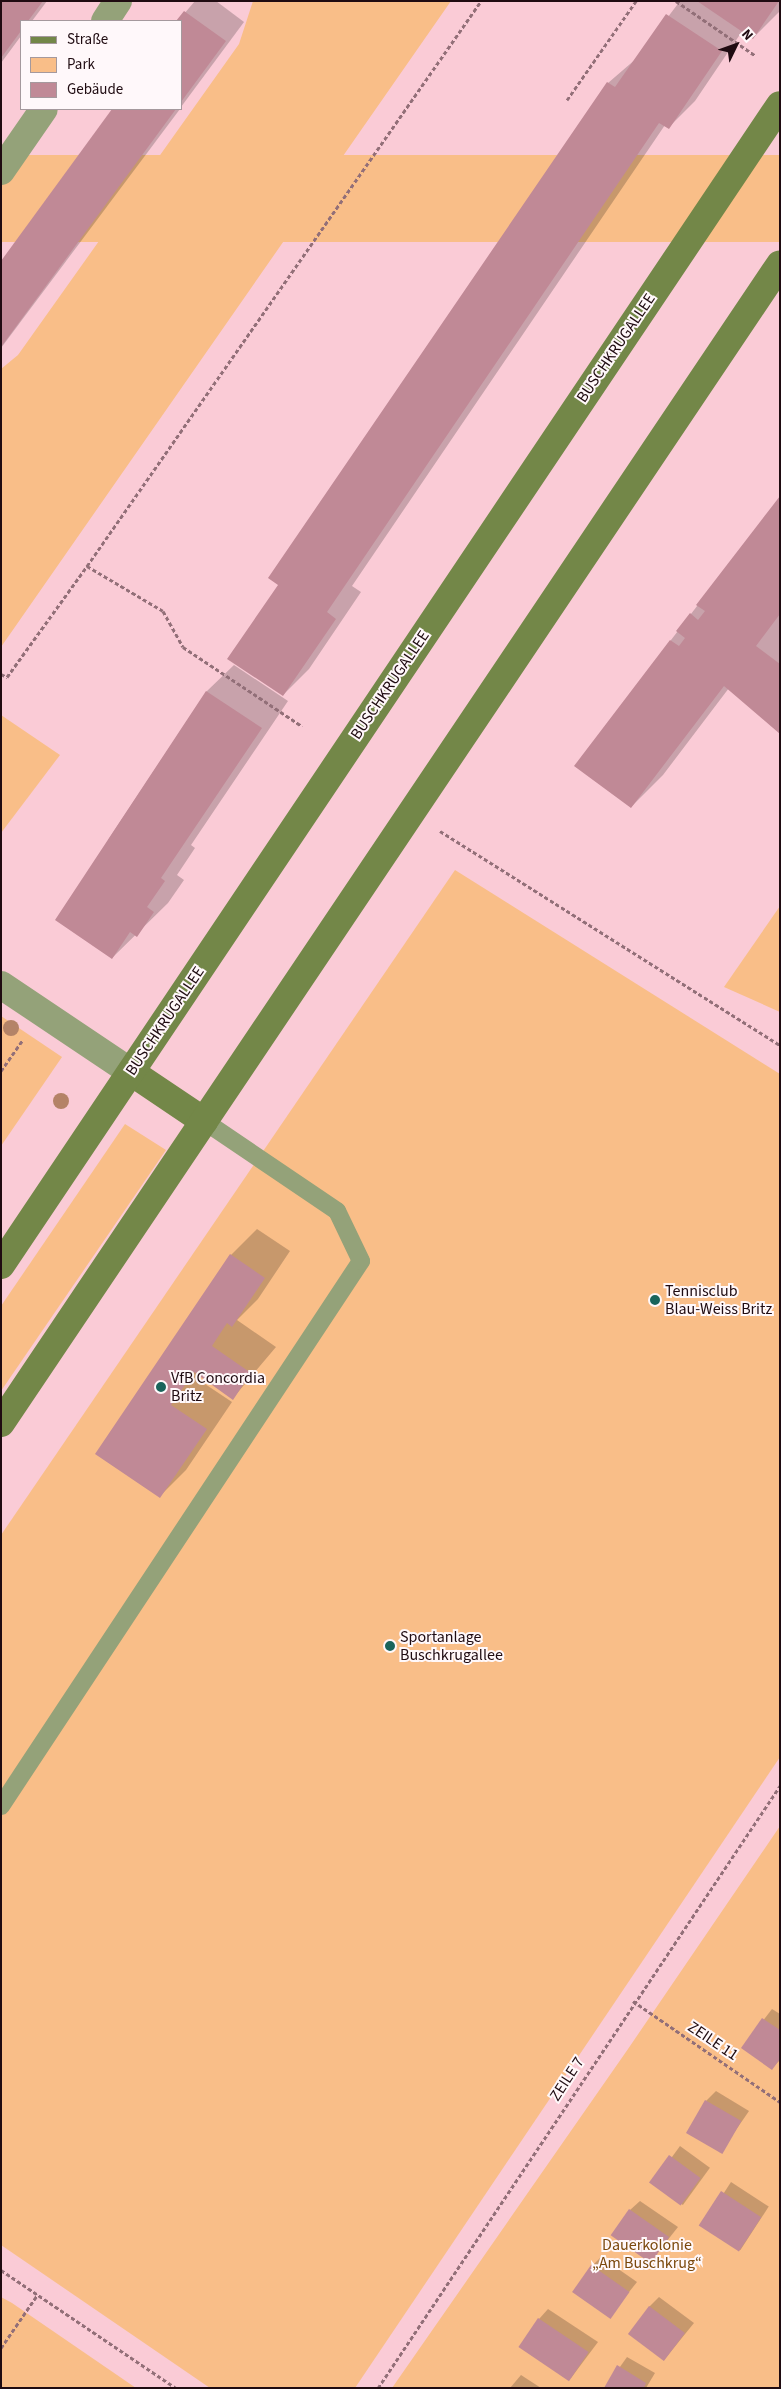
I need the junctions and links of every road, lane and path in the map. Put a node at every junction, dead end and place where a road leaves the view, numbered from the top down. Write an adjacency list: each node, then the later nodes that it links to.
1 (118, 1): 5 (street)
2 (481, 1): 12 (path)
3 (636, 1): 7 (path)
4 (676, 1): 6 (path)
5 (105, 20)
6 (756, 56)
7 (567, 100)
8 (780, 104): 18 (main road, BUSCHKRUGALLEE)
9 (43, 110): 10 (street)
10 (1, 170)
11 (780, 264): 15 (main road)
12 (87, 566): 13 (path); 14 (path)
13 (1, 674)
14 (302, 726)
15 (412, 811): 17 (path); 19 (main road)
16 (1, 985): 18 (street)
17 (780, 1046)
18 (131, 1072): 19 (main road); 20 (main road, BUSCHKRUGALLEE)
19 (204, 1121): 21 (main road); 23 (lane)
20 (1, 1265)
21 (1, 1423)
22 (780, 1786): 24 (path, ZEILE 7)
23 (1, 1806)
24 (633, 2002): 25 (path, ZEILE 11); 30 (path, ZEILE 7)
25 (780, 2102)
26 (1, 2270): 27 (path)
27 (38, 2294): 28 (path); 29 (path)
28 (1, 2348)
29 (176, 2388)
30 (378, 2388)

